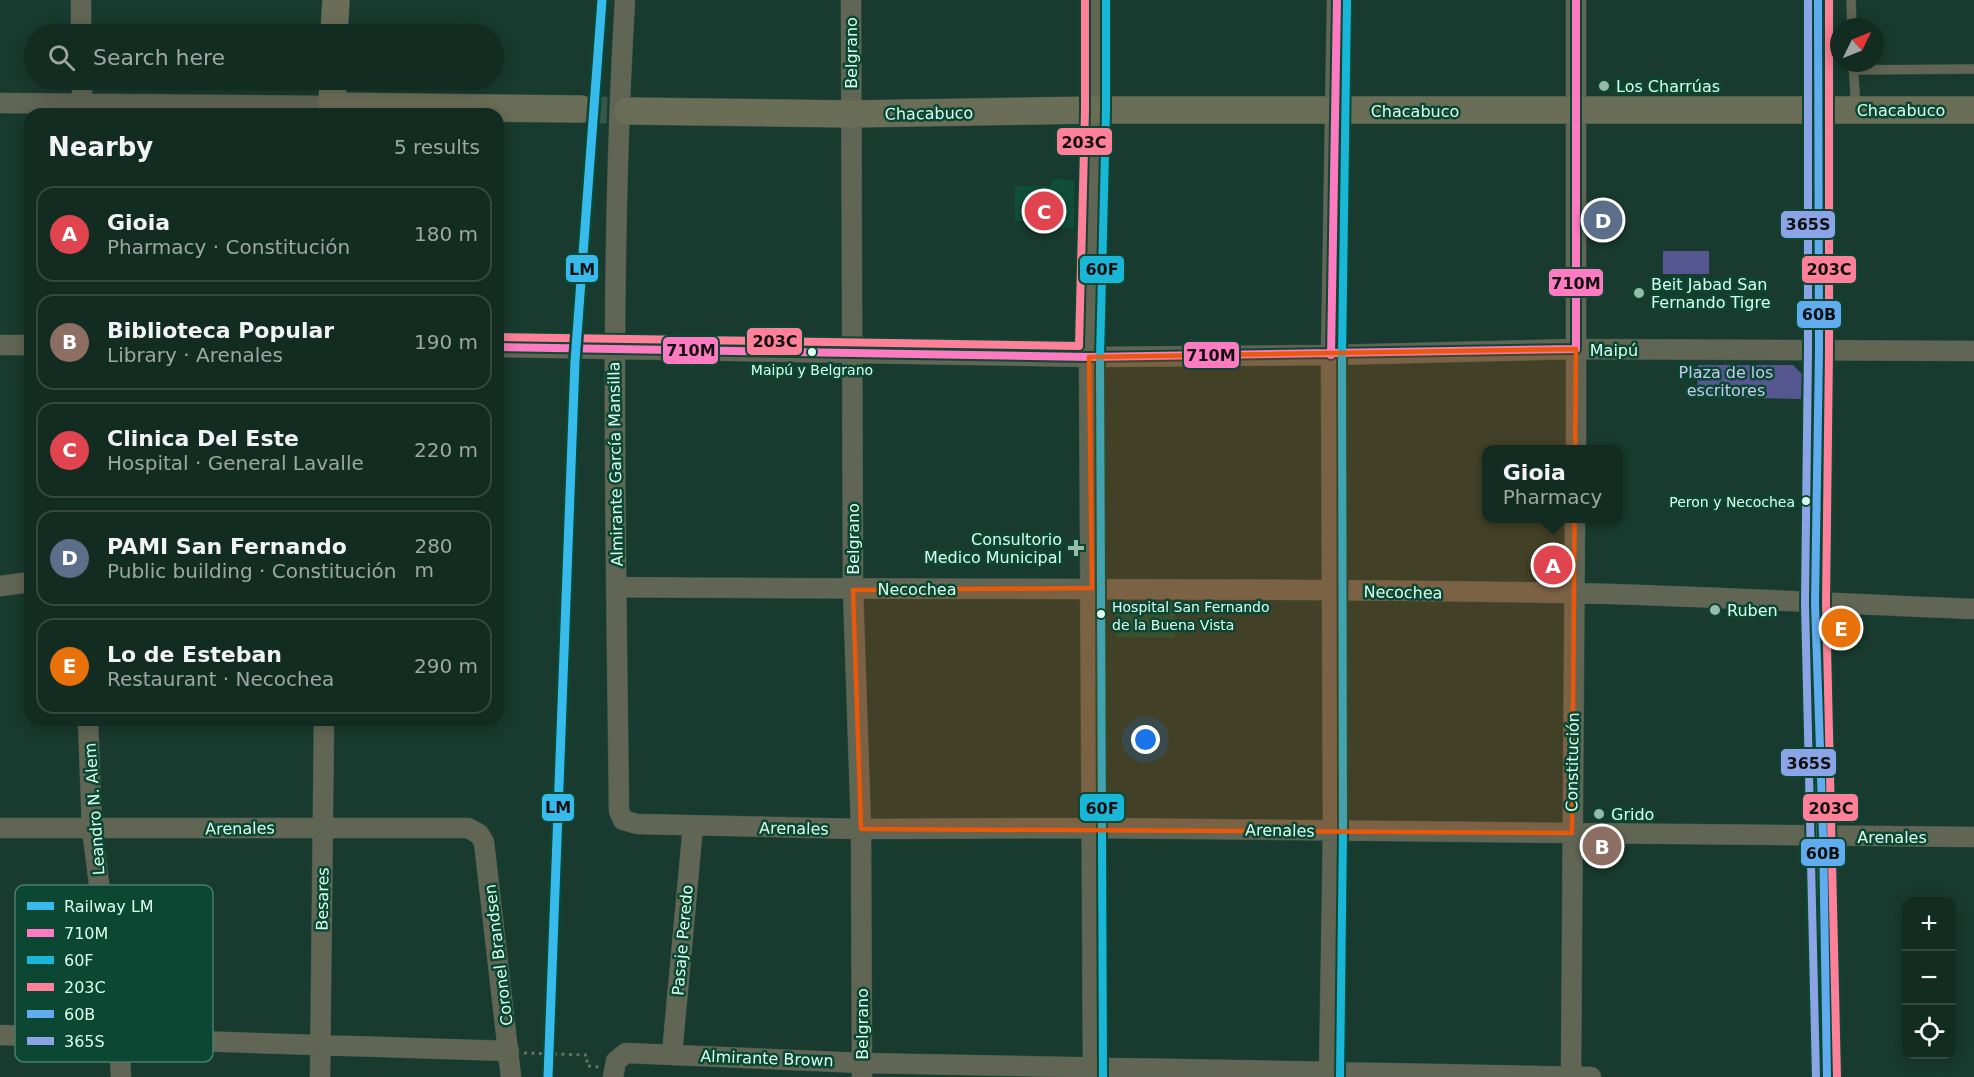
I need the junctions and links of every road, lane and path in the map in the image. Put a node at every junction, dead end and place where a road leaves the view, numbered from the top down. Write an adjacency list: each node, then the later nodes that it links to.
1 (81, 0): 11 (street)
2 (336, 0): 12 (street)
3 (625, 0): 19 (street, Almirante García Mansilla)
4 (851, 0): 28 (street, Belgrano)
5 (1095, 0): 22 (street)
6 (1337, 0): 25 (street)
7 (1576, 0): 23 (street)
8 (1818, 0): 26 (street)
9 (1851, 0): 10 (lane)
10 (1852, 18)
11 (81, 24)
12 (335, 24)
13 (1884, 67): 14 (lane)
14 (1974, 69)
15 (1853, 72): 27 (lane)
16 (82, 90): 20 (street)
17 (332, 100): 20 (street); 21 (street)
18 (0, 103): 20 (street)
19 (623, 106): 28 (street, Chacabuco); 32 (street, Almirante García Mansilla)
20 (82, 108)
21 (580, 109)
22 (1096, 110): 25 (street, Chacabuco); 28 (street, Chacabuco); 38 (street)
23 (1576, 110): 25 (street, Chacabuco); 26 (street, Chacabuco); 33 (street)
24 (1974, 110): 27 (street, Chacabuco)
25 (1336, 111): 37 (street)
26 (1819, 111): 27 (street, Chacabuco); 34 (street)
27 (1856, 111)
28 (851, 114): 36 (street, Belgrano)
29 (0, 345): 30 (street)
30 (24, 345)
31 (504, 347): 32 (street, Maipú)
32 (614, 348): 36 (street, Maipú); 43 (street, Almirante García Mansilla)
33 (1576, 349): 34 (street, Maipú); 37 (street, Maipú); 39 (street)
34 (1819, 350): 35 (street, Maipú); 48 (street)
35 (1974, 351)
36 (853, 354): 38 (street, Maipú); 45 (street, Belgrano)
37 (1331, 356): 38 (street, Maipú); 46 (street)
38 (1089, 357): 44 (street)
39 (1576, 445)
40 (1575, 523): 47 (street, Constitución)
41 (24, 583): 42 (street)
42 (0, 586)
43 (616, 587): 45 (street, Necochea); 52 (street, Almirante García Mansilla)
44 (1092, 588): 45 (street, Necochea); 46 (street, Necochea); 56 (street)
45 (853, 590): 58 (street, Belgrano)
46 (1331, 591): 47 (street, Necochea); 59 (street)
47 (1574, 594): 48 (street, Necochea); 60 (street, Constitución)
48 (1815, 603): 49 (street, Necochea); 62 (street)
49 (1974, 609)
50 (88, 726): 57 (street, Leandro N. Alem)
51 (324, 726): 54 (street, Besares)
52 (623, 820): 53 (street, Arenales)
53 (693, 826): 58 (street, Arenales); 70 (street, Pasaje Peredo)
54 (323, 827): 57 (street, Arenales); 61 (street, Arenales); 68 (street, Besares)
55 (0, 828): 57 (street, Arenales)
56 (1091, 828): 58 (street, Arenales); 59 (street, Arenales); 74 (street)
57 (92, 829): 64 (street, Leandro N. Alem)
58 (861, 829): 72 (street, Belgrano)
59 (1333, 830): 60 (street, Arenales); 75 (street)
60 (1572, 833): 62 (street, Arenales); 79 (street, Constitución)
61 (479, 834): 69 (street, Coronel Brandsen)
62 (1823, 836): 63 (street, Arenales); 81 (street)
63 (1974, 837)
64 (99, 885)
65 (0, 1035): 66 (street)
66 (15, 1036)
67 (213, 1043): 68 (street)
68 (321, 1047): 69 (street); 77 (street, Besares)
69 (516, 1047): 73 (path); 78 (street, Coronel Brandsen)
70 (672, 1054): 72 (street, Almirante Brown); 73 (street, Almirante Brown)
71 (120, 1062): 76 (street, Leandro N. Alem)
72 (862, 1070): 74 (street, Almirante Brown)
73 (613, 1072)
74 (1093, 1072): 75 (street, Almirante Brown)
75 (1329, 1075): 79 (street, Almirante Brown)
76 (121, 1077)
77 (320, 1077)
78 (511, 1077)
79 (1571, 1077): 80 (street, Almirante Brown)
80 (1591, 1077)
81 (1827, 1077)

